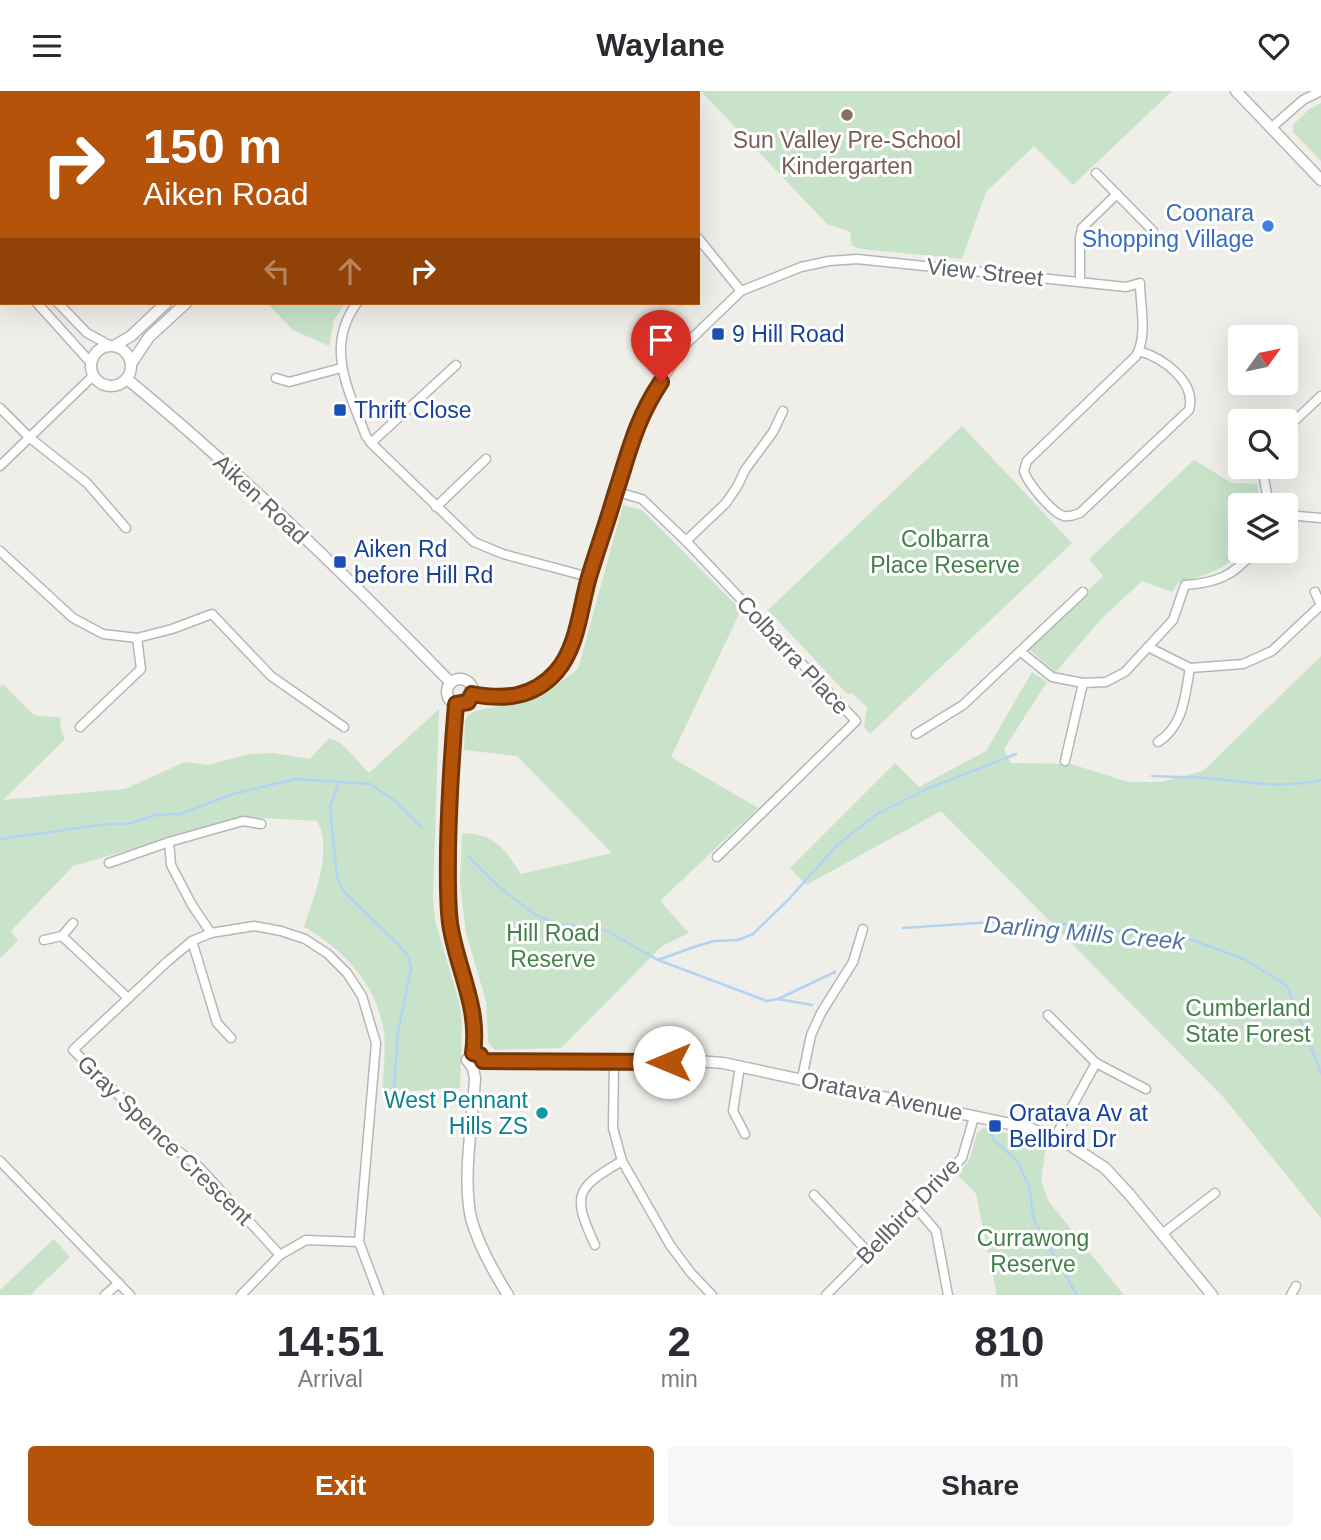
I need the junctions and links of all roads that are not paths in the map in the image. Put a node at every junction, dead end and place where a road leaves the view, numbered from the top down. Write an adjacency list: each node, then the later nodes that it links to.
1 (1236, 91): 3 (street)
2 (1321, 91): 3 (street)
3 (1271, 128): 5 (street)
4 (1096, 173): 6 (street)
5 (1321, 180)
6 (1117, 194): 7 (street); 9 (street)
7 (1153, 231)
8 (700, 240): 10 (street)
9 (1080, 282): 10 (street, View Street); 17 (street, View Street)
10 (741, 291): 33 (street)
11 (39, 305): 18 (street)
12 (60, 305): 16 (street)
13 (164, 305): 16 (street)
14 (184, 305): 19 (street)
15 (356, 305): 21 (street)
16 (112, 346): 18 (street); 19 (street)
17 (1139, 351): 17 (street)
18 (90, 363): 22 (street)
19 (131, 364): 24 (street)
20 (456, 365): 30 (street)
21 (341, 368): 23 (street); 30 (street)
22 (93, 376): 24 (street); 29 (street)
23 (276, 378)
24 (127, 379): 49 (street, Aiken Road)
25 (1321, 397): 28 (street)
26 (0, 408): 29 (street)
27 (783, 411): 38 (street)
28 (1298, 418)
29 (30, 438): 32 (street); 37 (street)
30 (371, 443): 34 (street)
31 (486, 459): 34 (street)
32 (0, 466)
33 (617, 492): 38 (street, Colbarra Place); 41 (street)
34 (436, 507): 41 (street)
35 (1298, 516): 36 (street)
36 (1321, 518)
37 (126, 528)
38 (686, 541): 60 (street, Colbarra Place)
39 (0, 551): 45 (street)
40 (1244, 563): 46 (street)
41 (589, 577): 51 (street)
42 (1083, 592): 47 (street)
43 (1315, 592): 44 (street)
44 (1321, 605): 48 (street)
45 (137, 638): 53 (street); 54 (street)
46 (1148, 647): 48 (street); 50 (street)
47 (1021, 652): 50 (street); 55 (street)
48 (1190, 667): 56 (street)
49 (451, 683): 51 (street); 52 (street)
50 (1083, 683): 57 (street)
51 (472, 694): 52 (street)
52 (456, 704): 71 (street)
53 (80, 727)
54 (344, 727)
55 (916, 734)
56 (1158, 742)
57 (1065, 761)
58 (261, 824): 59 (street)
59 (169, 842): 61 (street); 64 (street)
60 (717, 857)
61 (109, 863)
62 (73, 923): 65 (street)
63 (863, 929): 77 (street)
64 (211, 933): 67 (street, Gray Spence Crescent); 88 (street, Gray Spence Crescent)
65 (62, 936): 66 (street); 68 (street)
66 (44, 940)
67 (192, 941): 68 (street, Gray Spence Crescent); 70 (street)
68 (128, 998): 91 (street, Gray Spence Crescent)
69 (1048, 1015): 74 (street)
70 (231, 1038)
71 (473, 1053): 72 (street); 76 (street)
72 (483, 1061): 73 (street, Oratava Avenue); 76 (street)
73 (614, 1062): 75 (street, Oratava Avenue); 83 (street)
74 (1096, 1063): 78 (street); 81 (street)
75 (740, 1066): 77 (street, Oratava Avenue); 80 (street)
76 (473, 1068): 98 (street)
77 (802, 1078): 79 (street, Oratava Avenue)
78 (1146, 1089)
79 (974, 1117): 81 (street, Oratava Avenue); 86 (street, Bellbird Drive)
80 (745, 1134)
81 (1055, 1137): 87 (street, Oratava Avenue)
82 (0, 1161): 92 (street)
83 (622, 1161): 89 (street); 99 (street)
84 (1215, 1193): 87 (street)
85 (814, 1195): 90 (street)
86 (915, 1207): 90 (street, Bellbird Drive); 101 (street)
87 (1163, 1234): 102 (street, Oratava Avenue)
88 (359, 1242): 91 (street); 97 (street)
89 (595, 1245)
90 (869, 1253): 100 (street, Bellbird Drive)
91 (280, 1255): 96 (street)
92 (119, 1283): 94 (street); 95 (street)
93 (1296, 1286): 103 (street)
94 (105, 1295)
95 (130, 1295)
96 (241, 1295)
97 (379, 1295)
98 (508, 1295)
99 (712, 1295)
100 (826, 1295)
101 (948, 1295)
102 (1212, 1295)
103 (1291, 1295)

